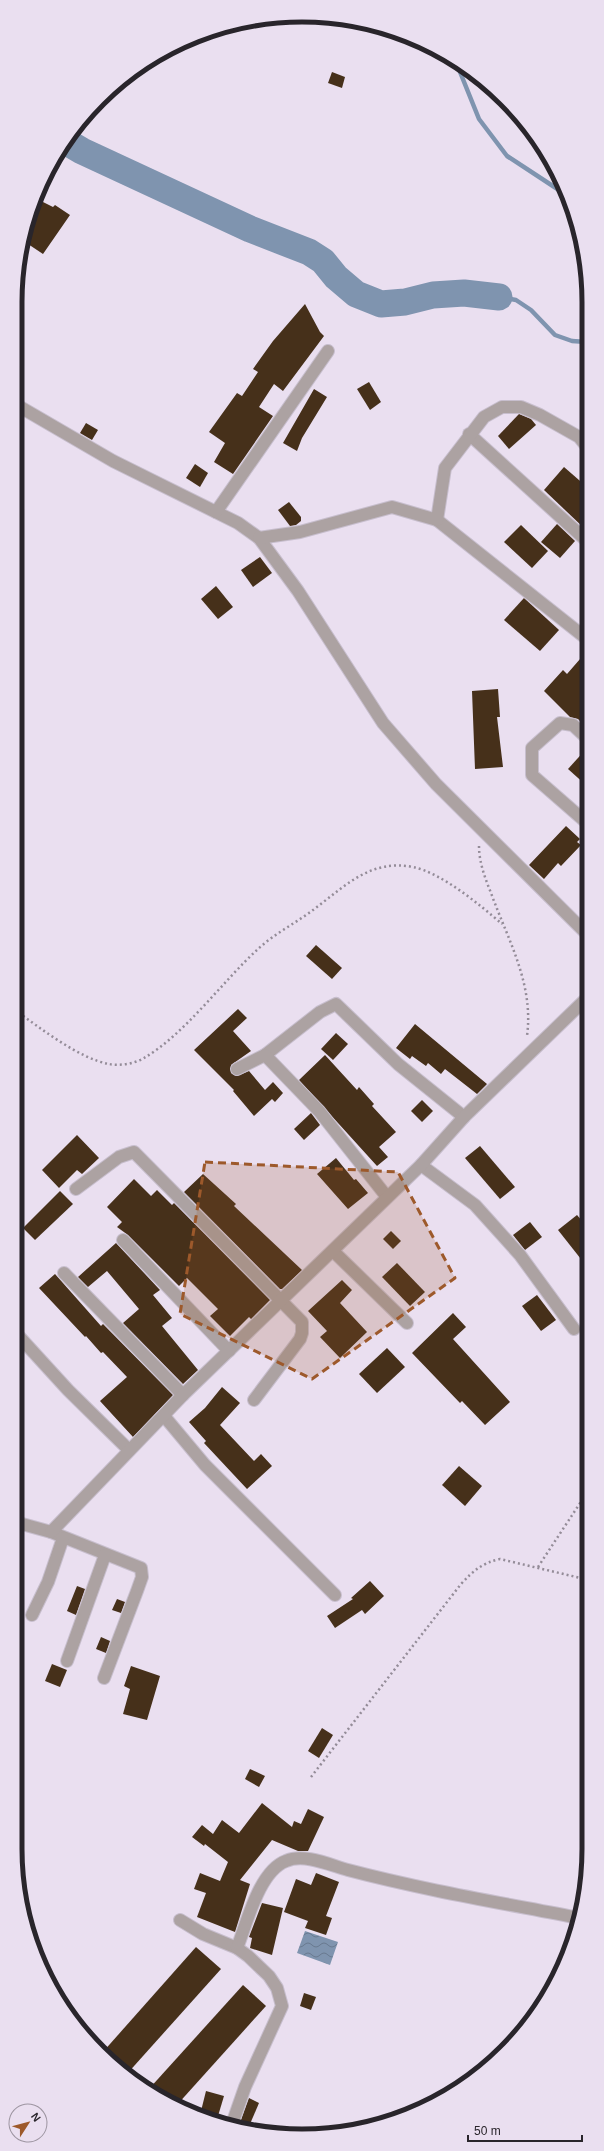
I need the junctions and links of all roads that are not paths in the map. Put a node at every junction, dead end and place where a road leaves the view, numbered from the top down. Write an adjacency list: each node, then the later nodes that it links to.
1 (328, 350): 5 (street)
2 (22, 408): 5 (street)
3 (469, 434): 4 (street); 6 (street); 7 (street)
4 (582, 441)
5 (216, 512): 8 (street)
6 (437, 520): 8 (street); 9 (street)
7 (582, 536)
8 (258, 538): 12 (street)
9 (582, 635)
10 (582, 733): 11 (street)
11 (582, 820)
12 (582, 929)
13 (582, 1003): 16 (street)
14 (265, 1055): 15 (street); 16 (street); 19 (street)
15 (237, 1069)
16 (464, 1117): 17 (street)
17 (420, 1165): 19 (street); 25 (street)
18 (76, 1189): 23 (street)
19 (387, 1197): 21 (street)
20 (123, 1240): 27 (street)
21 (333, 1250): 23 (street); 24 (street)
22 (64, 1273): 28 (street)
23 (281, 1299): 27 (street); 29 (street)
24 (407, 1323)
25 (574, 1329)
26 (22, 1340): 31 (street)
27 (229, 1351): 28 (street)
28 (183, 1395): 30 (street)
29 (254, 1400)
30 (164, 1416): 31 (street); 36 (street)
31 (129, 1450): 33 (street)
32 (22, 1527): 33 (street)
33 (51, 1532): 34 (street)
34 (63, 1538): 35 (street); 37 (street)
35 (105, 1555): 38 (street); 39 (street)
36 (335, 1594)
37 (32, 1615)
38 (67, 1661)
39 (104, 1678)
40 (573, 1917): 42 (street)
41 (180, 1920): 42 (street)
42 (237, 1948): 43 (street)
43 (233, 2120)

